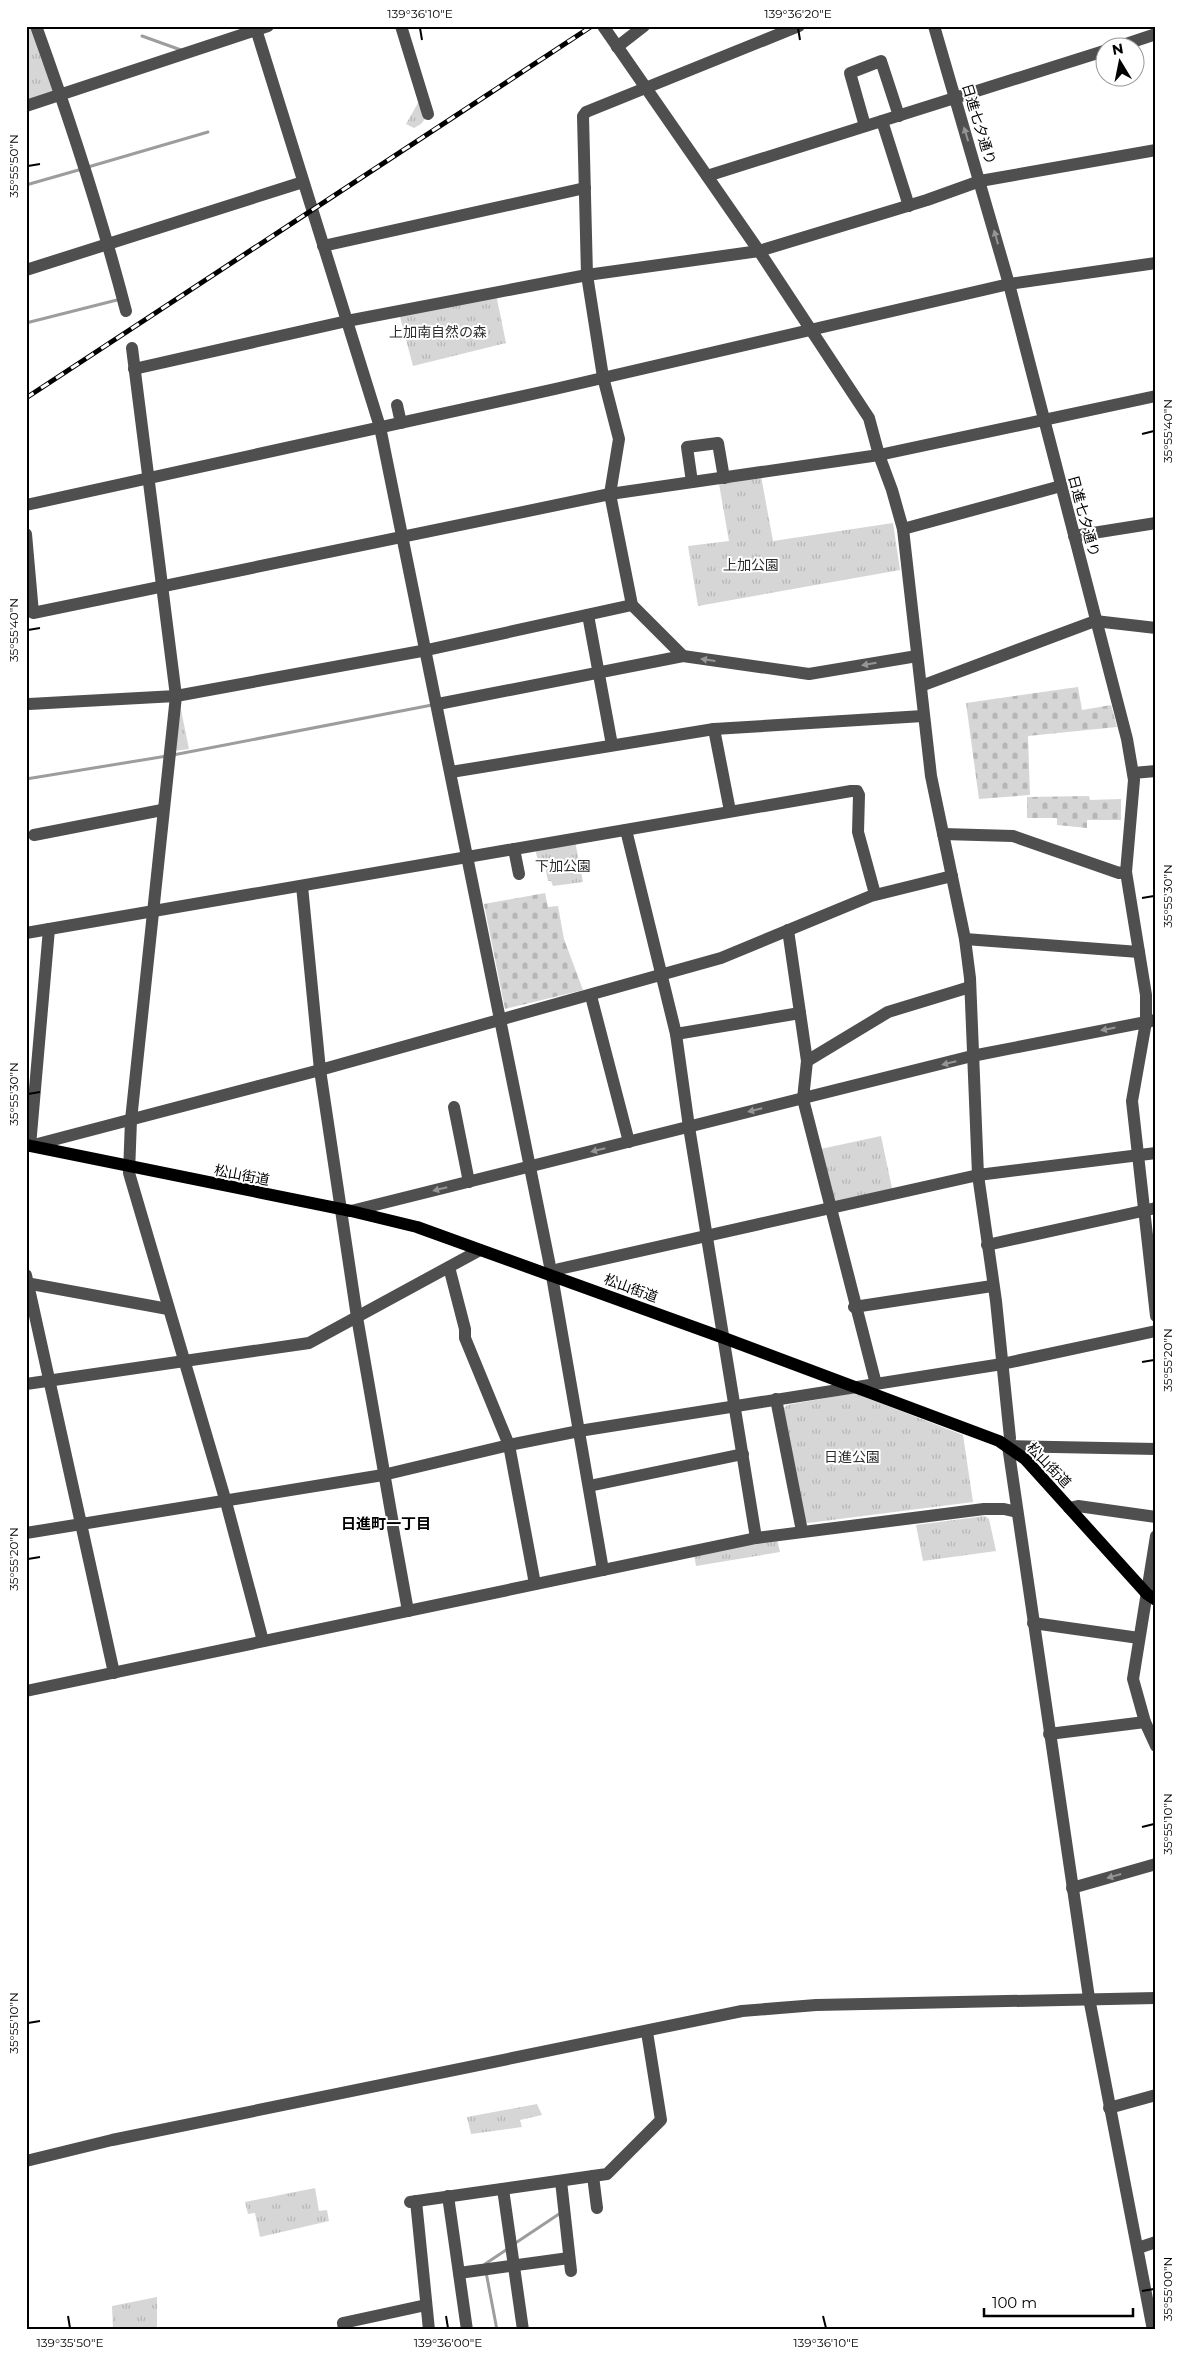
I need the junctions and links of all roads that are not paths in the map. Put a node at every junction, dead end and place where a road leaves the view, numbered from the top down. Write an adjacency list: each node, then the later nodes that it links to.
1 (36, 26): 13 (street)
2 (401, 26): 16 (street)
3 (603, 26): 10 (street)
4 (644, 26): 10 (street)
5 (799, 26): 12 (street)
6 (934, 26): 14 (street, 日進七夕通り)
7 (260, 27): 13 (street); 23 (street)
8 (1156, 34): 9 (street)
9 (1144, 38)
10 (617, 47): 12 (street)
11 (1094, 53): 14 (street)
12 (645, 88): 21 (street); 24 (street)
13 (61, 95): 15 (street); 26 (street)
14 (956, 98): 17 (street); 22 (street, 日進七夕通り, one-way to 14)
15 (26, 106)
16 (428, 114)
17 (899, 116): 18 (street); 19 (street)
18 (882, 121): 19 (street); 25 (street)
19 (865, 126): 21 (street)
20 (1156, 150): 22 (street)
21 (707, 176): 28 (street)
22 (980, 181): 25 (street); 32 (street, 日進七夕通り, one-way to 22)
23 (303, 182): 26 (street); 27 (street)
24 (584, 188): 27 (street); 31 (street)
25 (909, 206): 28 (street)
26 (108, 242): 30 (street); 33 (street)
27 (323, 246): 34 (street)
28 (759, 251): 31 (street); 35 (street)
29 (1156, 263): 32 (street)
30 (26, 270)
31 (586, 276): 34 (street); 38 (street)
32 (1009, 284): 35 (street); 41 (street, 日進七夕通り)
33 (126, 311)
34 (347, 321): 37 (street); 43 (street)
35 (811, 331): 38 (street); 44 (street)
36 (132, 348): 37 (street)
37 (134, 369): 45 (street)
38 (603, 377): 42 (street); 49 (street)
39 (1156, 396): 41 (street)
40 (397, 405): 42 (street)
41 (1043, 420): 44 (street); 48 (street, 日進七夕通り)
42 (401, 423): 43 (street)
43 (380, 427): 45 (street); 55 (street)
44 (879, 455): 46 (street); 52 (street)
45 (148, 477): 50 (street); 56 (street)
46 (724, 478): 47 (street); 47 (street)
47 (692, 482): 49 (street)
48 (1061, 486): 52 (street); 54 (street, 日進七夕通り)
49 (610, 494): 55 (street); 57 (street)
50 (26, 505)
51 (1156, 523): 54 (street)
52 (903, 529): 63 (street)
53 (26, 534): 56 (street)
54 (1074, 536): 59 (street, 日進七夕通り)
55 (403, 537): 56 (street); 61 (street)
56 (162, 587): 66 (street)
57 (632, 605): 58 (street); 62 (street)
58 (588, 615): 61 (street); 64 (street)
59 (1095, 621): 60 (street); 65 (street); 74 (street, 日進七夕通り)
60 (1156, 628)
61 (426, 650): 66 (street); 68 (street)
62 (683, 656): 63 (street, one-way to 62); 64 (street)
63 (917, 656): 65 (street)
64 (599, 673): 68 (street); 71 (street)
65 (921, 686): 69 (street)
66 (176, 696): 67 (street); 75 (street)
67 (29, 704)
68 (438, 704): 73 (street)
69 (923, 716): 70 (street); 78 (street)
70 (714, 728): 71 (street); 76 (street)
71 (612, 745): 73 (street)
72 (1156, 770): 74 (street)
73 (452, 772): 81 (street)
74 (1133, 773): 82 (street, 日進七夕通り)
75 (162, 810): 79 (street); 87 (street)
76 (730, 811): 77 (street); 86 (street)
77 (626, 830): 80 (street); 93 (street)
78 (943, 834): 82 (street); 84 (street)
79 (34, 835)
80 (514, 849): 81 (street); 83 (street)
81 (468, 857): 85 (street); 97 (street)
82 (1126, 872): 92 (street, 日進七夕通り)
83 (520, 874)
84 (952, 876): 86 (street); 91 (street)
85 (302, 886): 87 (street); 102 (street)
86 (875, 894): 89 (street)
87 (152, 910): 88 (street); 105 (street)
88 (49, 929): 90 (street); 108 (street)
89 (788, 930): 93 (street); 96 (street)
90 (26, 933)
91 (965, 940): 92 (street); 94 (street)
92 (1139, 952): 98 (street, 日進七夕通り)
93 (663, 974): 95 (street); 99 (street)
94 (970, 986): 100 (street); 101 (street)
95 (591, 996): 97 (street); 107 (street)
96 (800, 1013): 99 (street); 101 (street)
97 (501, 1019): 102 (street); 111 (street)
98 (1151, 1021): 100 (street, one-way to 100); 110 (street, 日進七夕通り)
99 (676, 1034): 106 (street)
100 (972, 1056): 103 (street, one-way to 103); 113 (street)
101 (807, 1061): 103 (street)
102 (320, 1070): 105 (street); 116 (street)
103 (803, 1099): 106 (street, one-way to 106); 115 (street)
104 (454, 1107): 114 (street)
105 (131, 1120): 108 (street); 112 (street)
106 (689, 1127): 107 (street); 118 (street)
107 (629, 1142): 111 (street, one-way to 111)
108 (28, 1146): 112 (main road, 松山街道)
109 (1156, 1153): 110 (street)
110 (1137, 1156): 113 (street); 117 (street, 日進七夕通り)
111 (530, 1166): 114 (street); 122 (street)
112 (130, 1167): 116 (main road, 松山街道); 126 (street)
113 (978, 1175): 115 (street); 119 (street)
114 (469, 1182): 116 (street, one-way to 116)
115 (829, 1208): 118 (street); 125 (street)
116 (346, 1210): 120 (main road, 松山街道); 128 (street)
117 (1150, 1210): 119 (street); 127 (street, 日進七夕通り)
118 (708, 1235): 122 (street); 130 (street)
119 (986, 1245): 124 (street)
120 (480, 1250): 121 (street); 122 (main road, 松山街道)
121 (449, 1267): 128 (street); 140 (street)
122 (552, 1276): 130 (main road, 松山街道); 139 (street)
123 (27, 1280): 126 (street); 133 (street)
124 (992, 1286): 125 (street); 132 (street)
125 (854, 1307): 135 (street)
126 (168, 1309): 131 (street)
127 (1156, 1316)
128 (357, 1317): 131 (street); 144 (street)
129 (1156, 1331): 132 (street)
130 (724, 1338): 136 (main road, 松山街道); 138 (street)
131 (184, 1360): 133 (street); 146 (street)
132 (1002, 1364): 135 (street); 141 (street)
133 (50, 1380): 134 (street); 150 (street)
134 (26, 1384)
135 (876, 1384): 136 (street)
136 (855, 1388): 137 (street); 141 (main road, 松山街道)
137 (776, 1399): 138 (street); 151 (street)
138 (735, 1406): 139 (street); 143 (street)
139 (579, 1431): 140 (street); 145 (street)
140 (509, 1445): 144 (street); 156 (street)
141 (1008, 1446): 142 (street); 147 (main road, 松山街道); 148 (street)
142 (1156, 1449)
143 (743, 1454): 145 (street); 154 (street)
144 (383, 1475): 146 (street); 158 (street)
145 (588, 1486): 155 (street)
146 (226, 1502): 150 (street); 161 (street)
147 (1070, 1508): 149 (street); 157 (main road, 松山街道)
148 (1017, 1512): 151 (street); 159 (street)
149 (1156, 1517)
150 (82, 1524): 152 (street); 162 (street)
151 (802, 1531): 154 (street)
152 (26, 1533)
153 (1156, 1536): 157 (street)
154 (756, 1538): 155 (street)
155 (603, 1570): 156 (street)
156 (535, 1584): 158 (street)
157 (1151, 1597): 160 (street)
158 (408, 1611): 161 (street)
159 (1033, 1623): 160 (street); 165 (street)
160 (1139, 1638): 164 (street)
161 (263, 1641): 162 (street)
162 (114, 1673): 163 (street)
163 (26, 1691)
164 (1145, 1722): 165 (street); 166 (street)
165 (1049, 1734): 168 (street)
166 (1156, 1746)
167 (1156, 1864): 168 (street, one-way to 168)
168 (1072, 1888): 169 (street)
169 (1089, 1998): 170 (street); 171 (street); 173 (street)
170 (1156, 1998)
171 (647, 2032): 174 (street); 175 (street)
172 (1156, 2095): 173 (street)
173 (1109, 2108): 181 (street)
174 (26, 2161)
175 (593, 2176): 176 (street); 179 (street)
176 (561, 2181): 177 (street); 182 (street)
177 (502, 2189): 178 (street); 183 (street)
178 (448, 2196): 185 (street); 186 (street)
179 (597, 2208)
180 (1156, 2242): 181 (street)
181 (1138, 2248): 191 (street)
182 (569, 2258): 183 (street); 184 (street)
183 (513, 2264): 185 (street); 190 (street)
184 (571, 2271)
185 (459, 2273): 189 (street)
186 (426, 2305): 187 (street); 188 (street)
187 (344, 2330)
188 (429, 2330)
189 (467, 2330)
190 (523, 2330)
191 (1153, 2330)

